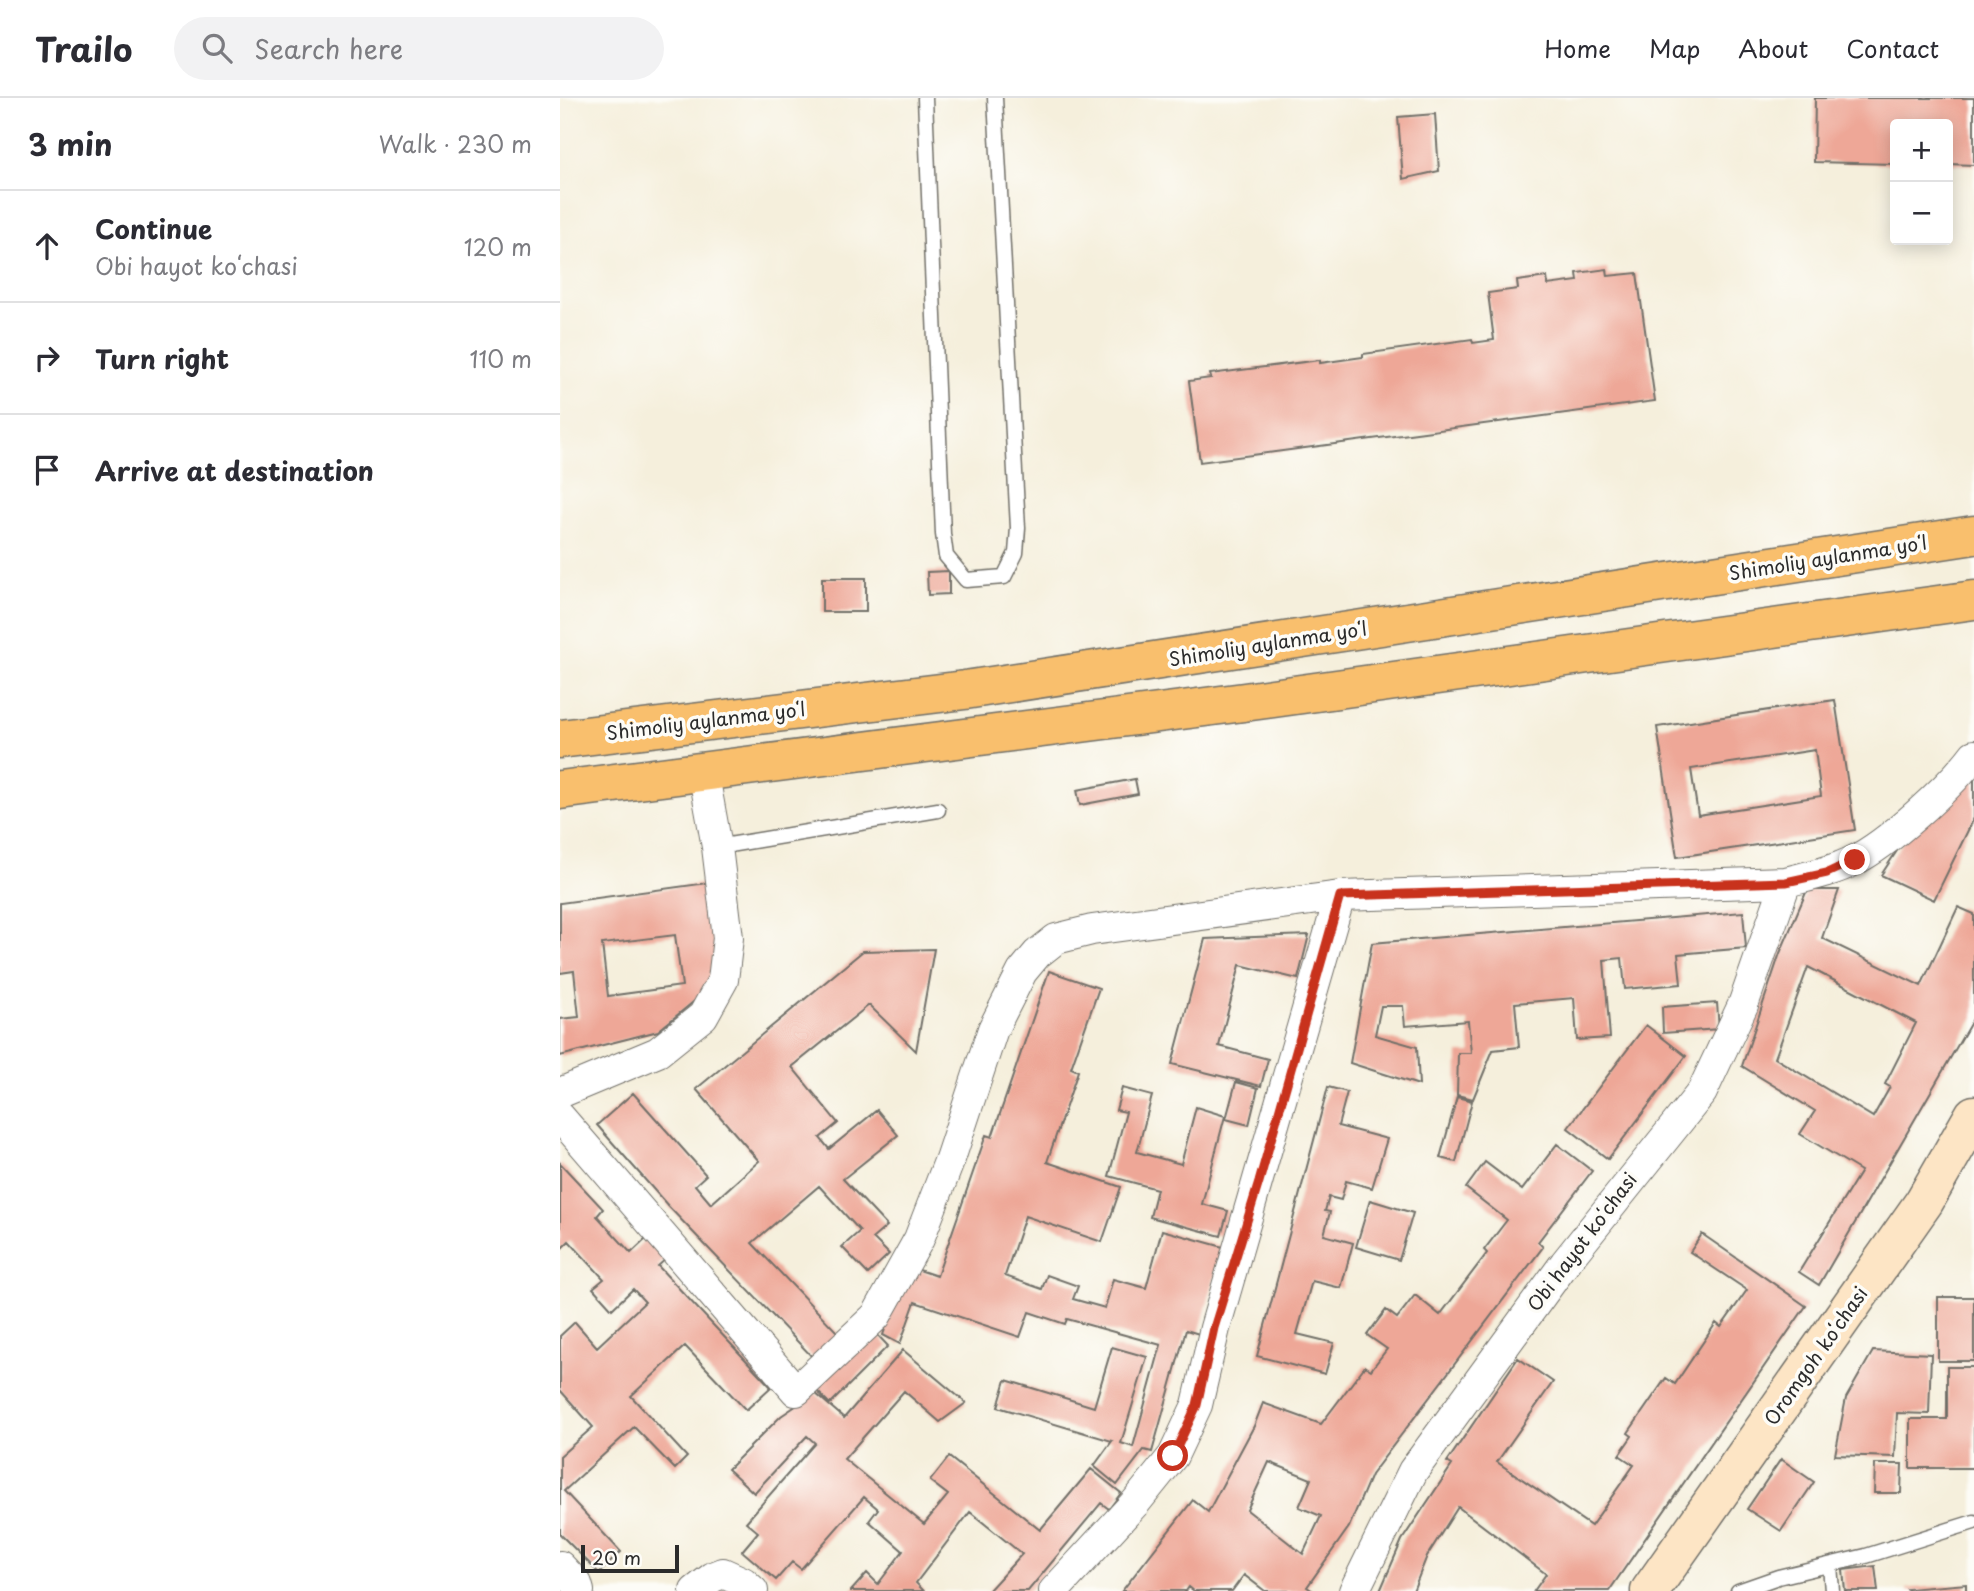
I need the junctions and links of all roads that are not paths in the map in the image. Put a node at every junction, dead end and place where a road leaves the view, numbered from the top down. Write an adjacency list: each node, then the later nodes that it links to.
1 (925, 98): 2 (lane)
2 (995, 98)
3 (1974, 535): 5 (main road, Shimoliy aylanma yoʻl)
4 (1974, 600): 6 (main road)
5 (965, 690): 6 (main road); 7 (main road, Shimoliy aylanma yoʻl)
6 (970, 736): 9 (main road)
7 (560, 740)
8 (1974, 755): 13 (street)
9 (703, 771): 10 (main road); 12 (street)
10 (560, 790)
11 (938, 810): 12 (lane)
12 (717, 847): 15 (street)
13 (1786, 882): 14 (street); 25 (street, Obi hayot koʻchasi)
14 (1340, 896): 17 (street); 24 (street)
15 (560, 1093)
16 (1974, 1115): 26 (street, Oromgoh koʻchasi)
17 (560, 1118)
18 (1974, 1522): 19 (lane)
19 (1830, 1565): 27 (lane); 28 (lane)
20 (560, 1566): 21 (street)
21 (579, 1591)
22 (695, 1591): 23 (street)
23 (753, 1591)
24 (1054, 1591)
25 (1354, 1591)
26 (1650, 1591)
27 (1738, 1591)
28 (1832, 1591)

